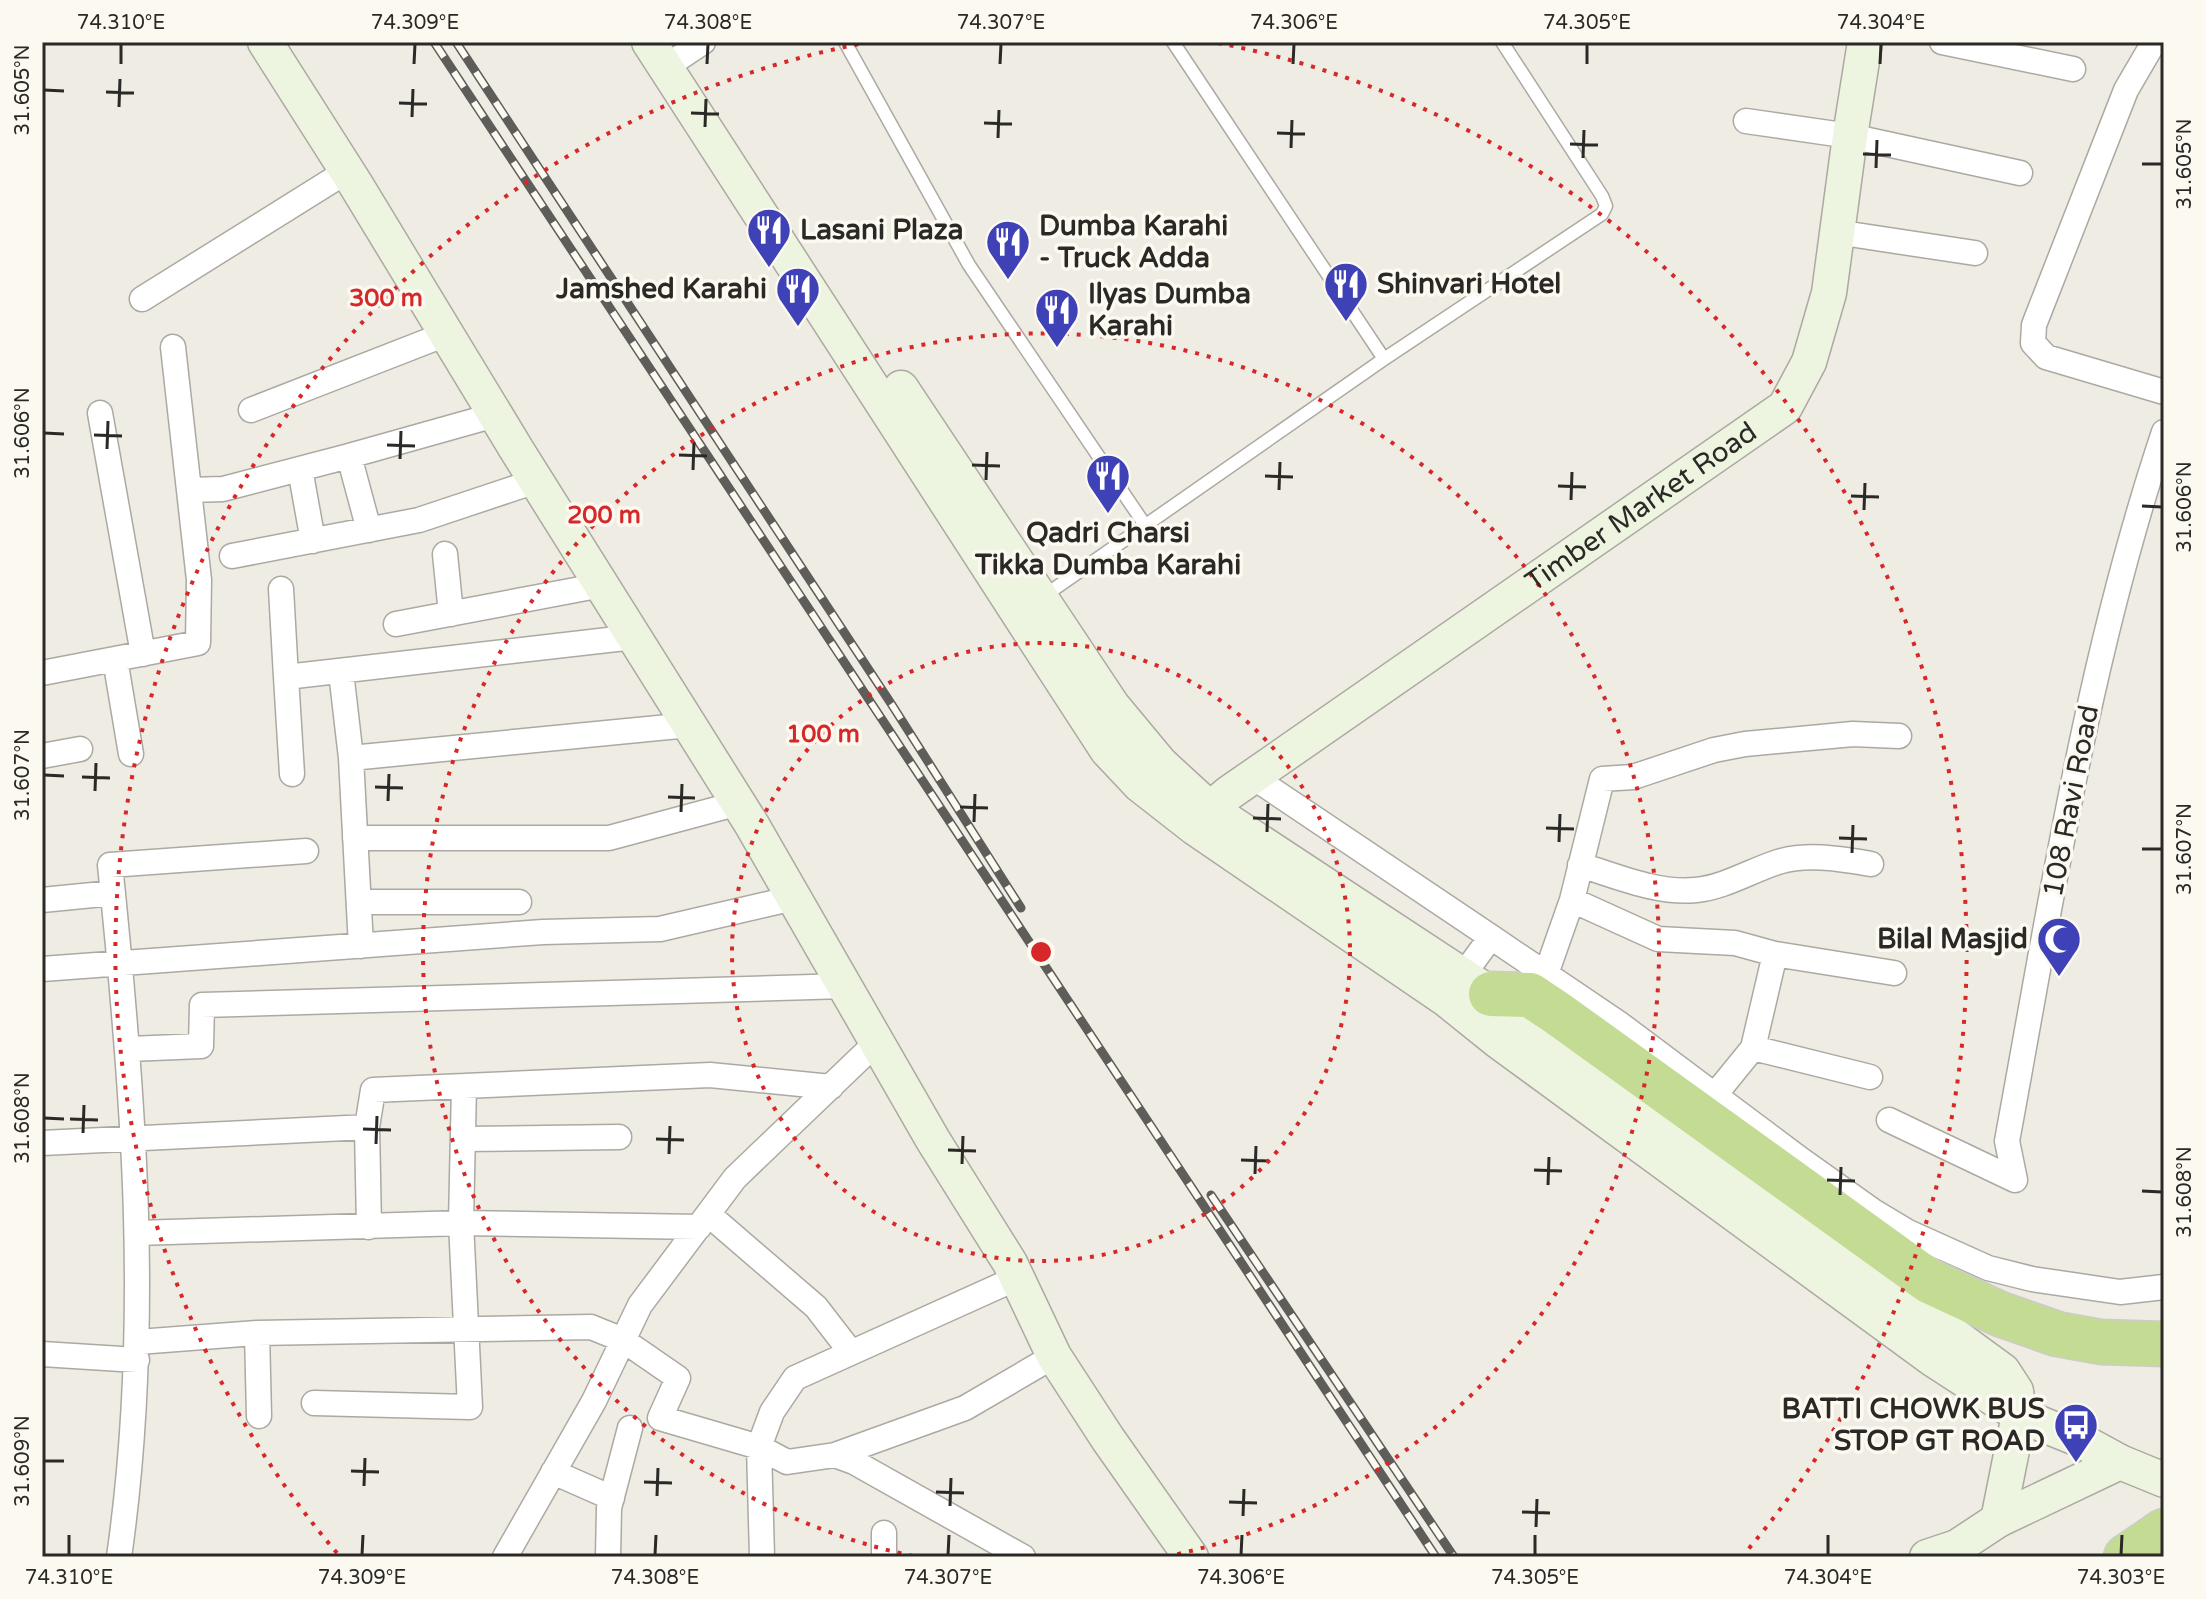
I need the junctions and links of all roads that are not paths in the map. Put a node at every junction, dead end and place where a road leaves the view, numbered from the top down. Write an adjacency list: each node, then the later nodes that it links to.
1 (265, 42): 13 (main road)
2 (649, 42): 55 (main road)
3 (845, 42): 30 (lane)
4 (1173, 42): 20 (lane)
5 (1502, 42): 20 (lane)
6 (1865, 42): 12 (main road, Timber Market Road)
7 (1942, 42): 10 (street)
8 (2154, 42): 21 (street)
9 (684, 47): 37 (main road)
10 (2073, 69)
11 (1746, 121): 12 (street)
12 (1850, 136): 14 (street); 15 (main road, Timber Market Road)
13 (347, 171): 17 (street); 18 (main road)
14 (2020, 173)
15 (1836, 232): 16 (street); 53 (main road, Timber Market Road)
16 (1975, 253)
17 (142, 299)
18 (446, 334): 22 (street); 24 (main road)
19 (173, 347): 29 (street)
20 (1384, 359): 30 (lane)
21 (2164, 392)
22 (251, 410)
23 (100, 413): 41 (street)
24 (495, 415): 26 (street); 28 (main road)
25 (2164, 432): 81 (street, 108 Ravi Road)
26 (349, 456): 27 (street); 31 (street)
27 (300, 469): 29 (street); 32 (street)
28 (536, 481): 31 (street); 35 (main road)
29 (189, 490): 41 (street)
30 (1145, 525): 37 (lane)
31 (369, 530): 32 (street)
32 (313, 541): 34 (street)
33 (445, 554): 38 (street)
34 (232, 556)
35 (602, 585): 38 (street); 40 (main road)
36 (281, 589): 45 (street)
37 (1041, 598): 55 (main road)
38 (451, 614): 39 (street)
39 (396, 624)
40 (634, 637): 43 (street); 46 (main road)
41 (143, 654): 42 (street)
42 (115, 659): 44 (street); 49 (street)
43 (341, 672): 45 (street); 51 (street)
44 (42, 673)
45 (286, 677): 52 (street)
46 (689, 725): 51 (street); 54 (main road)
47 (1899, 736): 59 (street)
48 (80, 749): 50 (street)
49 (131, 754)
50 (42, 756)
51 (351, 758): 56 (street)
52 (292, 774)
53 (1253, 777): 55 (main road, Timber Market Road); 66 (street)
54 (739, 803): 56 (street); 61 (main road)
55 (1202, 819): 73 (main road)
56 (355, 838): 64 (street)
57 (306, 851): 60 (street)
58 (1871, 864): 59 (street)
59 (1580, 865): 63 (street)
60 (113, 893): 62 (street); 69 (street)
61 (794, 898): 67 (street); 72 (main road)
62 (42, 900)
63 (1572, 900): 68 (street); 73 (street)
64 (359, 902): 65 (street); 67 (street)
65 (519, 902)
66 (1491, 937): 73 (street); 73 (street)
67 (361, 946): 69 (street)
68 (1775, 954): 71 (street); 75 (street)
69 (120, 963): 70 (street); 76 (street)
70 (42, 969)
71 (1894, 973)
72 (845, 986): 74 (main road); 76 (street)
73 (1499, 999): 80 (street); 96 (highway); 102 (main road)
74 (877, 1042): 79 (street); 91 (main road)
75 (1753, 1048): 77 (street); 80 (street)
76 (129, 1049): 84 (street)
77 (1870, 1077)
78 (464, 1086): 79 (street); 82 (street); 85 (street)
79 (831, 1087): 87 (street)
80 (1714, 1096): 92 (street)
81 (1889, 1120)
82 (367, 1127): 84 (street); 89 (street)
83 (619, 1137): 85 (street)
84 (134, 1139): 86 (street); 90 (street)
85 (464, 1139): 88 (street)
86 (42, 1143)
87 (704, 1220): 88 (street); 95 (street); 98 (street)
88 (461, 1223): 89 (street); 93 (street)
89 (369, 1227): 90 (street)
90 (137, 1233): 97 (street)
91 (1017, 1278): 98 (street); 100 (main road)
92 (2164, 1287)
93 (465, 1330): 94 (street); 95 (street); 101 (street)
94 (257, 1333): 97 (street); 103 (street)
95 (623, 1340): 105 (street); 108 (street)
96 (2164, 1344)
97 (138, 1351): 99 (street); 115 (street)
98 (850, 1351): 105 (street)
99 (42, 1354)
100 (1054, 1356): 106 (street); 120 (main road)
101 (314, 1403)
102 (2019, 1415): 107 (main road); 111 (main road)
103 (259, 1416)
104 (630, 1428): 110 (street)
105 (759, 1447): 106 (street); 118 (street)
106 (835, 1455): 113 (street)
107 (2120, 1462): 109 (main road); 111 (main road)
108 (553, 1472): 110 (street); 116 (street)
109 (2164, 1480)
110 (612, 1498): 117 (street)
111 (1998, 1520): 114 (main road)
112 (2164, 1531): 121 (highway)
113 (995, 1549): 119 (street)
114 (1949, 1554)
115 (119, 1557)
116 (505, 1557)
117 (608, 1557)
118 (762, 1557)
119 (1023, 1557)
120 (1191, 1557)
121 (2126, 1557)

